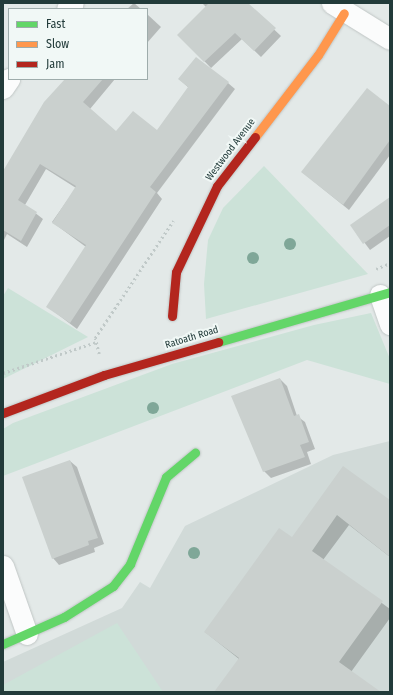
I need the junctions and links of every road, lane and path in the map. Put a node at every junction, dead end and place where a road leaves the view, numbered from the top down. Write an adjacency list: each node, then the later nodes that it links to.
1 (338, 8): 2 (street); 7 (street, Westwood Avenue)
2 (390, 39)
3 (176, 216): 9 (path)
4 (390, 263): 5 (path)
5 (376, 269)
6 (385, 294): 8 (street); 11 (street, Ratoath Road)
7 (172, 316)
8 (390, 324)
9 (96, 342): 10 (path); 11 (path)
10 (3, 373)
11 (104, 375): 12 (street, Ratoath Road)
12 (3, 413)
13 (195, 453): 15 (street)
14 (3, 566): 15 (street)
15 (27, 634): 16 (street)
16 (3, 644)

